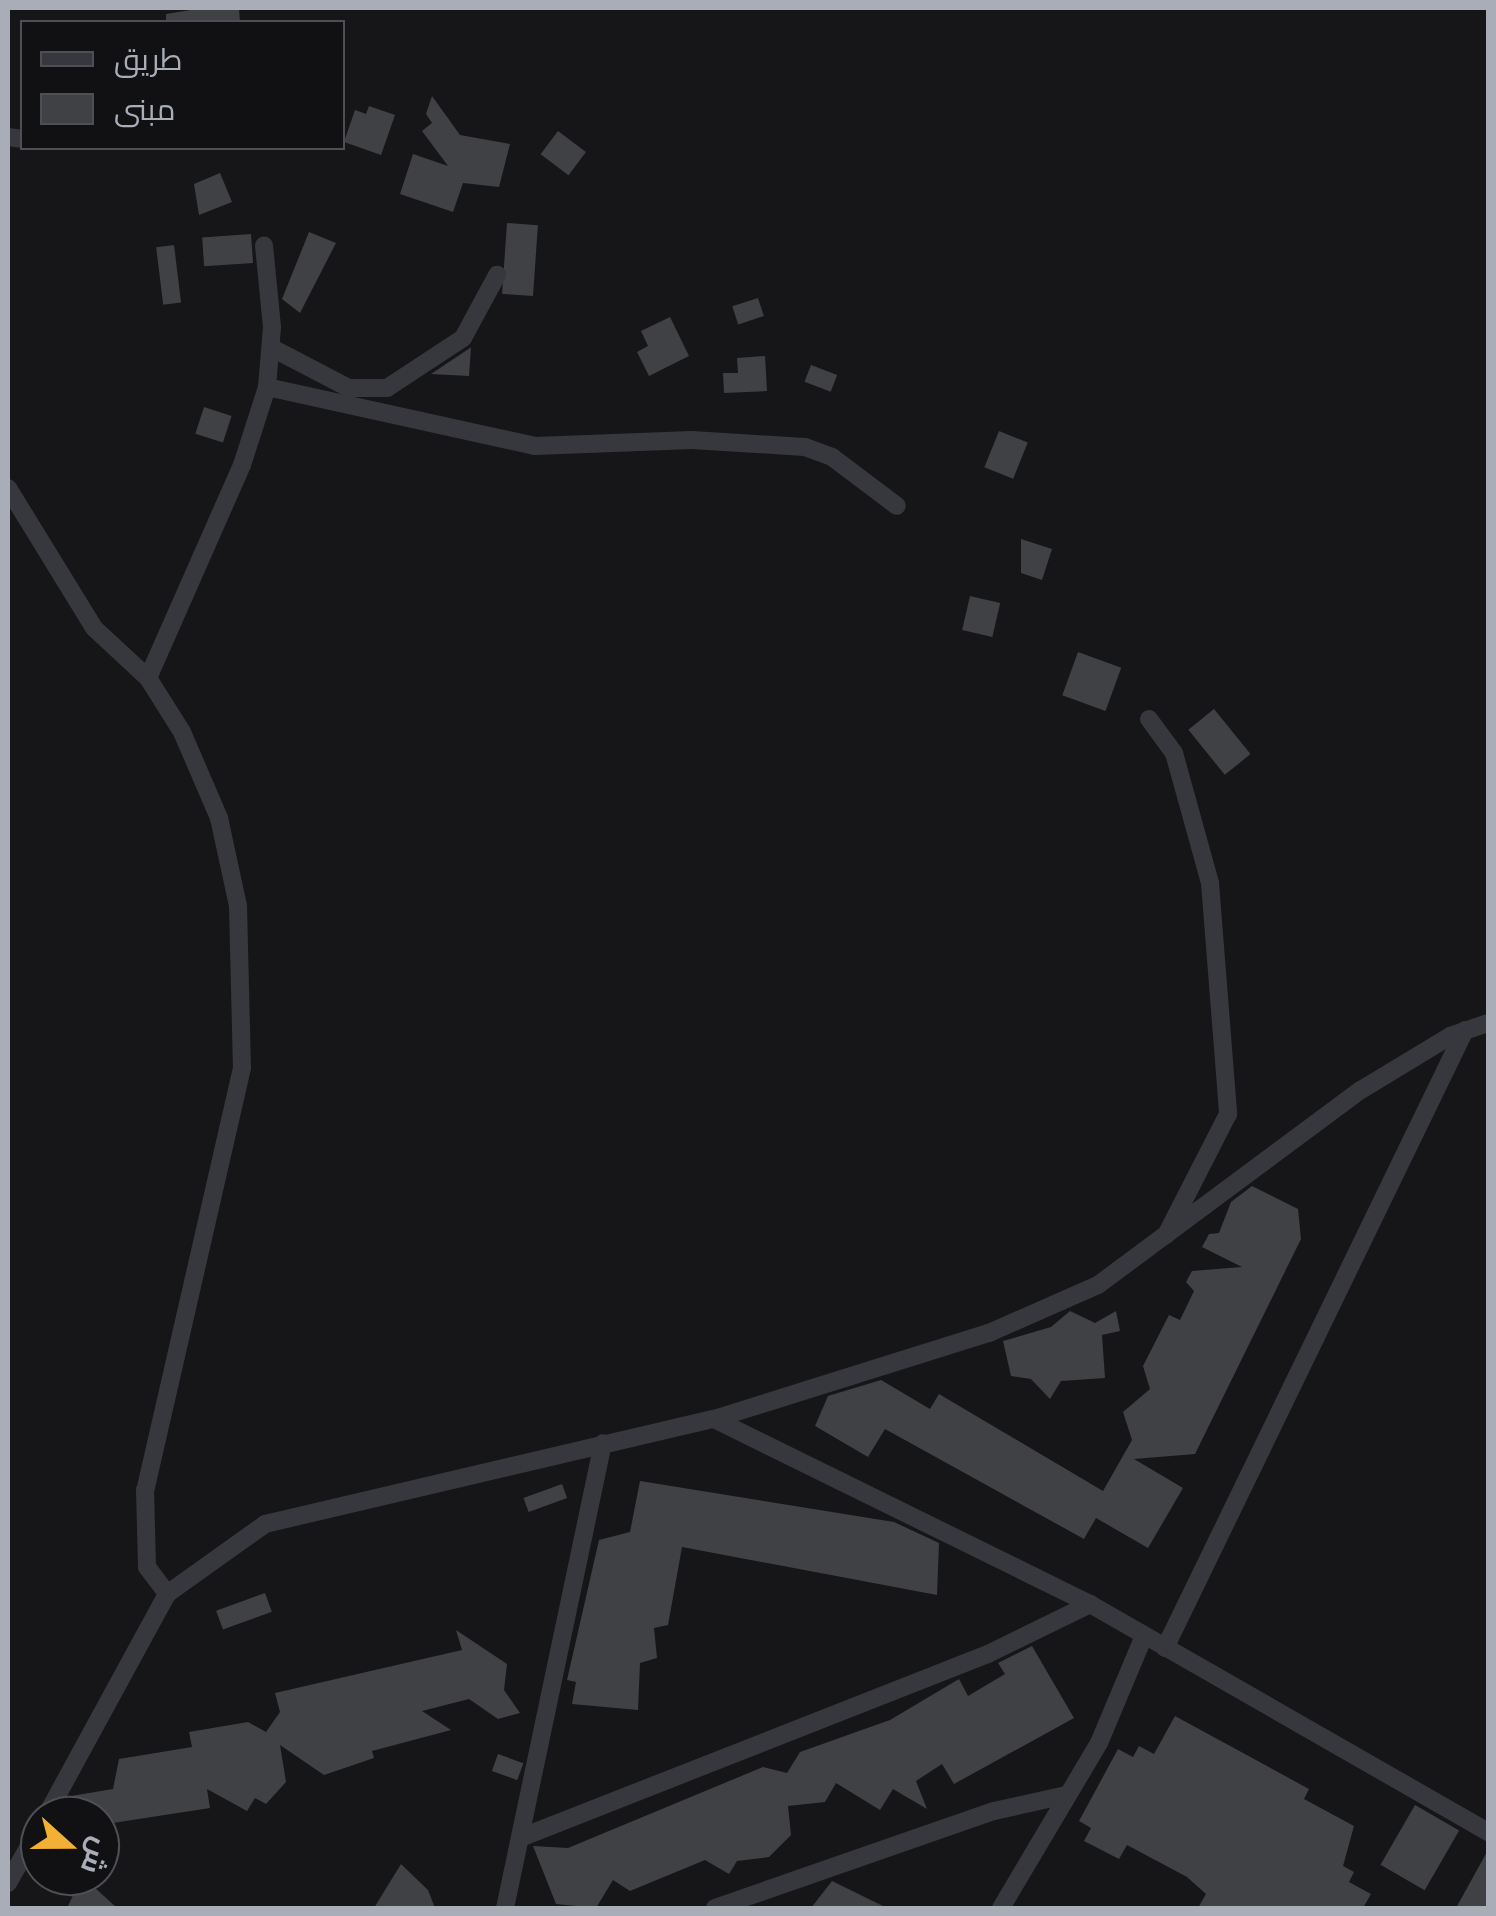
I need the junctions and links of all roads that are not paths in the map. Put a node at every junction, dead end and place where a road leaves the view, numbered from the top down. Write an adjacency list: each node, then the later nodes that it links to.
1 (264, 245): 3 (street)
2 (497, 275): 3 (street)
3 (272, 348): 4 (street)
4 (267, 387): 6 (street); 7 (street)
5 (8, 488): 7 (street)
6 (897, 506)
7 (148, 678): 14 (street)
8 (1149, 719): 11 (street)
9 (1488, 1024): 10 (street)
10 (1465, 1030): 11 (street); 17 (street)
11 (1161, 1245): 12 (street)
12 (714, 1420): 13 (street); 15 (street)
13 (603, 1443): 14 (street); 21 (street)
14 (167, 1594): 19 (street)
15 (1090, 1604): 16 (street); 21 (street)
16 (1144, 1636): 17 (street); 18 (street)
17 (1165, 1648): 20 (street)
18 (1066, 1795): 23 (street); 24 (street)
19 (57, 1796)
20 (1488, 1832)
21 (520, 1838): 22 (street)
22 (505, 1908)
23 (715, 1908)
24 (1001, 1908)

